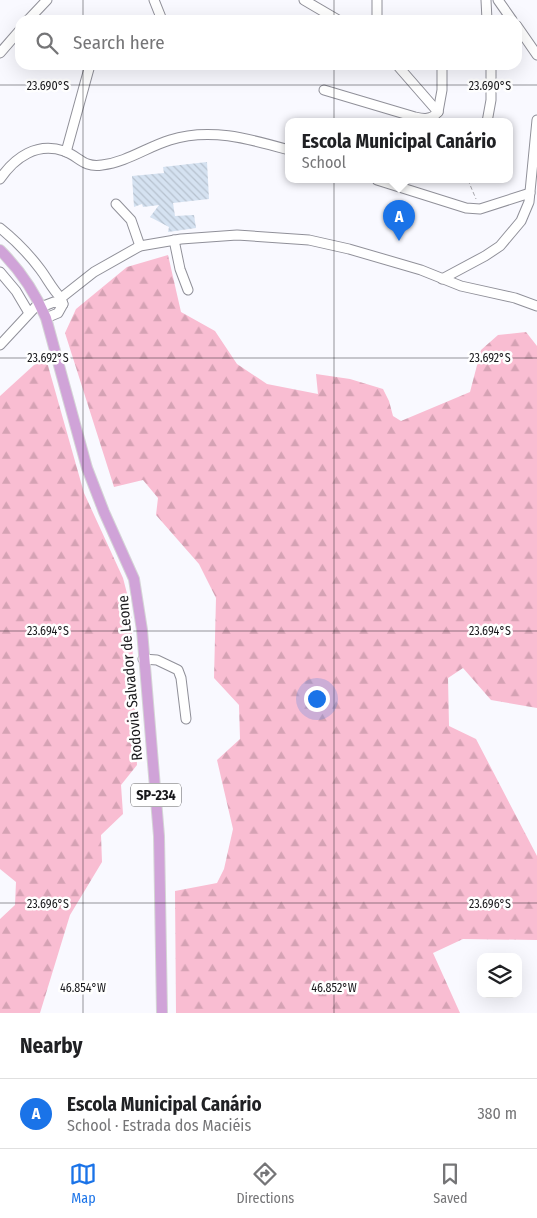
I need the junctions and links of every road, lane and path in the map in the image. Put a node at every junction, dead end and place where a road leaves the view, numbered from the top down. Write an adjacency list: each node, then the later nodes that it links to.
1 (47, 0): 7 (street)
2 (154, 0): 8 (street)
3 (304, 0): 9 (street)
4 (377, 0): 10 (street)
5 (486, 0): 11 (street)
6 (498, 0): 12 (street)
7 (33, 15)
8 (160, 15)
9 (330, 15)
10 (377, 15)
11 (487, 15)
12 (508, 15)
13 (522, 33): 16 (street)
14 (15, 36): 15 (street)
15 (0, 52)
16 (537, 55)
17 (89, 70): 26 (street)
18 (401, 70): 22 (street)
19 (442, 70): 22 (street)
20 (491, 70): 23 (street)
21 (324, 90): 22 (street)
22 (438, 112)
23 (488, 118)
24 (537, 120): 30 (street)
25 (285, 149): 26 (street)
26 (66, 152): 27 (street)
27 (0, 179)
28 (387, 183): 32 (street)
29 (469, 183): 32 (path)
30 (530, 193): 32 (street); 38 (street)
31 (116, 204): 35 (street)
32 (480, 209)
33 (0, 228): 40 (street)
34 (174, 240): 35 (street); 38 (street); 39 (street)
35 (140, 246): 40 (street)
36 (0, 250): 41 (main road, Rodovia Salvador de Leone / SP-234)
37 (0, 272): 43 (street)
38 (442, 279): 42 (street)
39 (188, 290)
40 (62, 301): 41 (street); 44 (street)
41 (40, 305): 43 (street); 44 (main road, Rodovia Salvador de Leone / SP-234)
42 (537, 306)
43 (29, 312): 45 (street)
44 (46, 318): 46 (main road, Rodovia Salvador de Leone / SP-234)
45 (0, 345)
46 (143, 659): 47 (street); 48 (main road, Rodovia Salvador de Leone / SP-234)
47 (186, 719)
48 (162, 1013)

